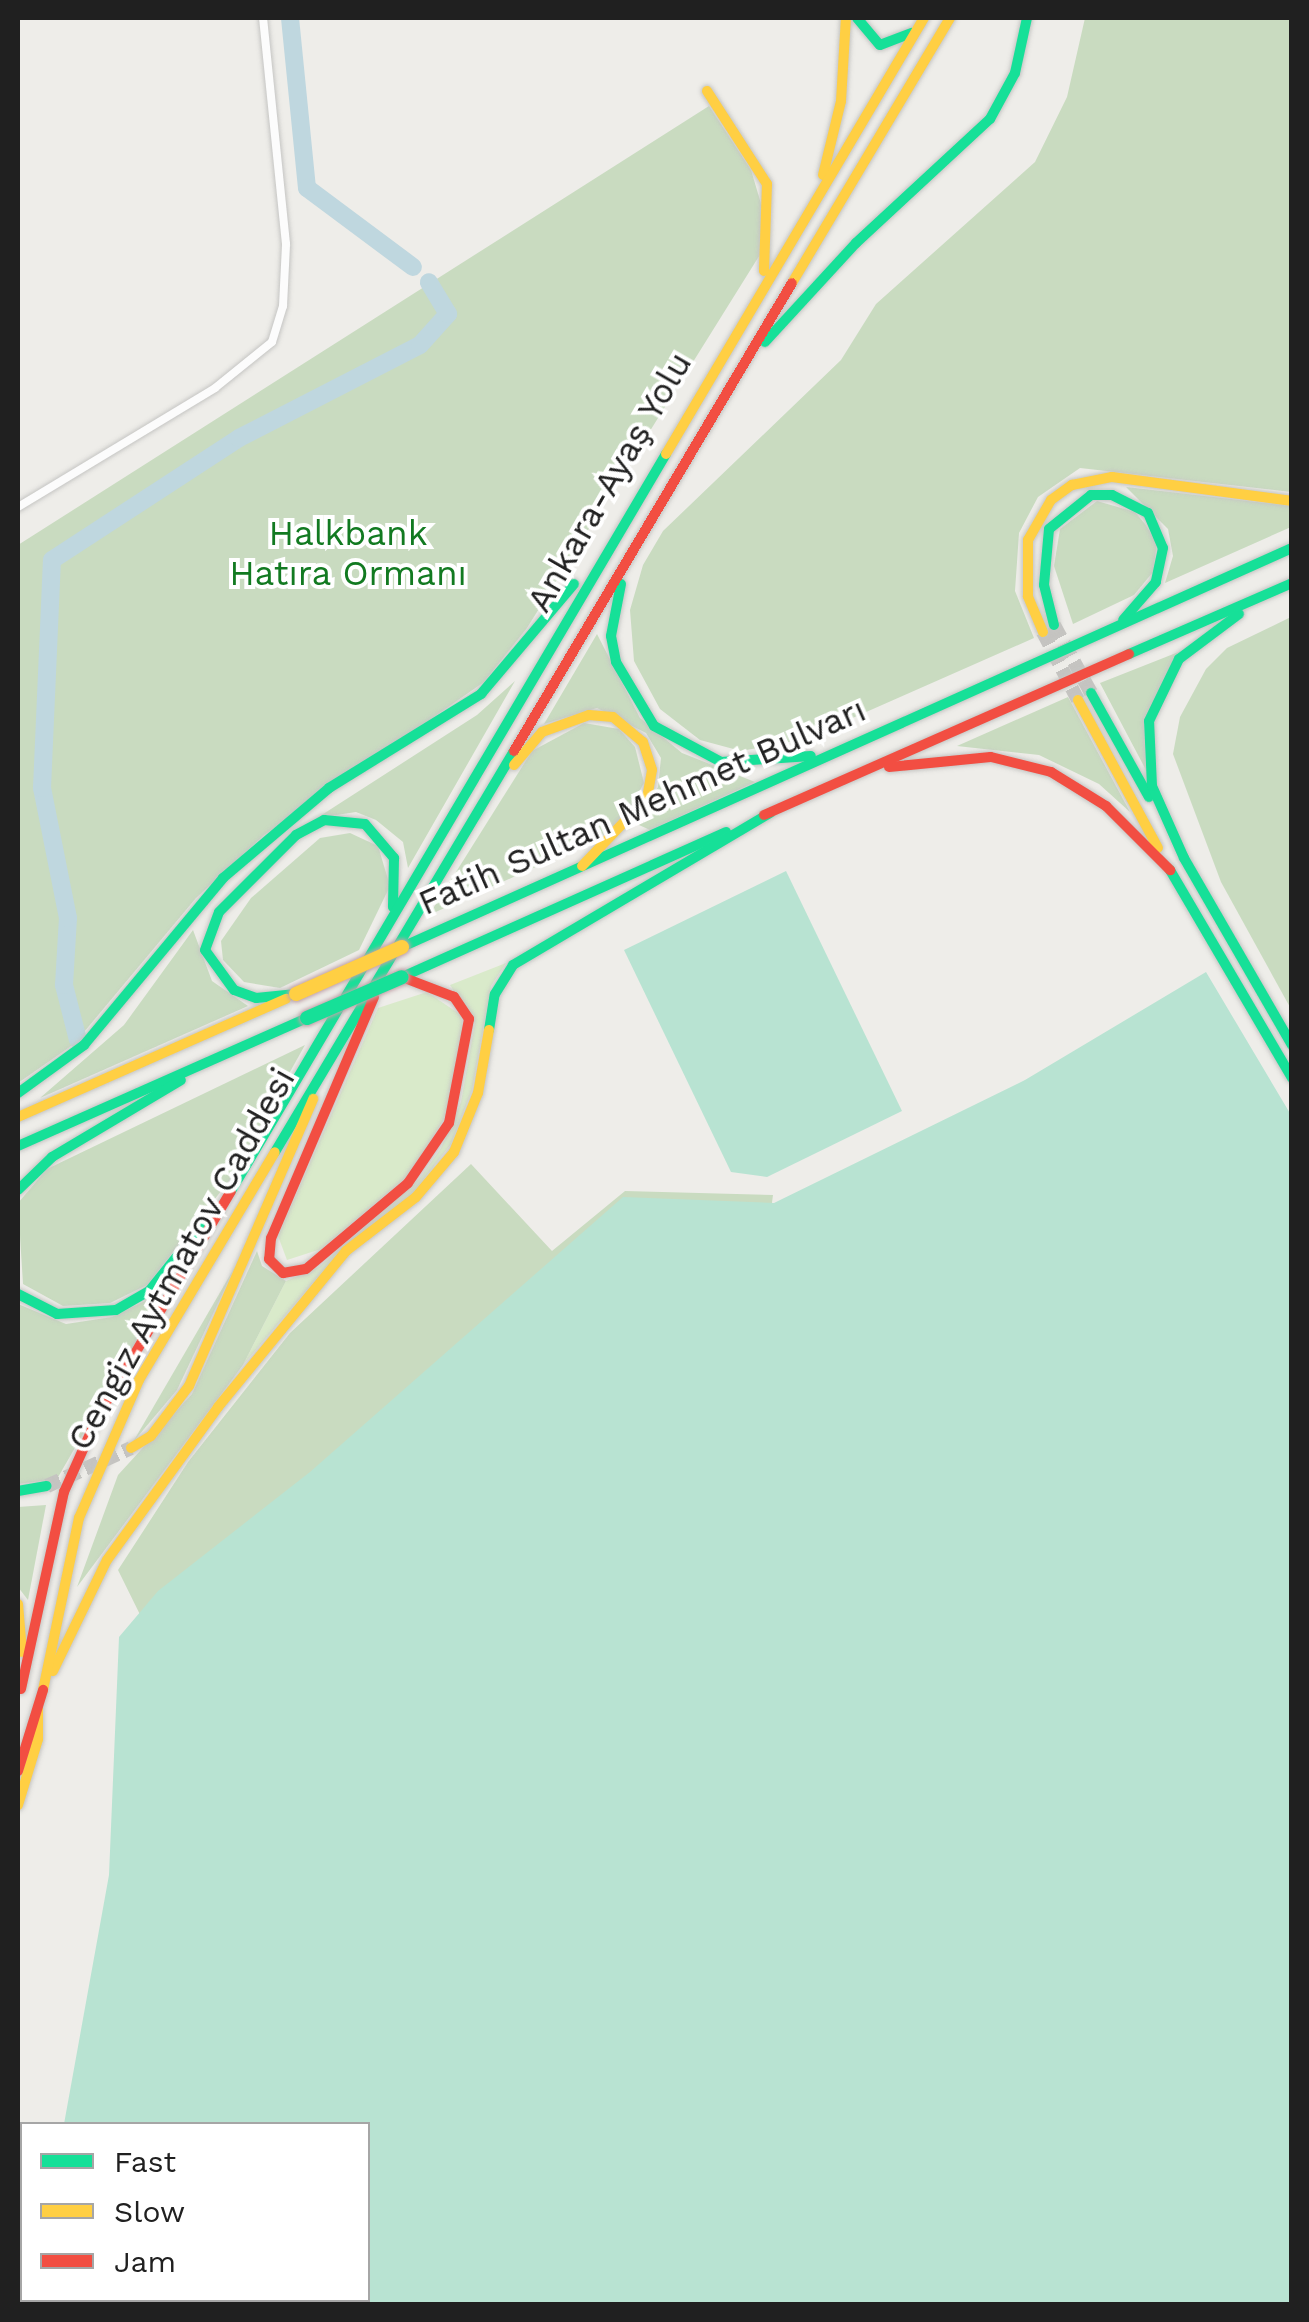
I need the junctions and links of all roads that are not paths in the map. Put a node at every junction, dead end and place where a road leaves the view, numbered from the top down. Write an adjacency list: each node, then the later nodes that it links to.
1 (263, 18): 13 (street)
2 (846, 18): 8 (main road)
3 (857, 18): 6 (main road)
4 (950, 18): 10 (main road, Ankara-Ayaş Yolu)
5 (1026, 18): 10 (main road)
6 (920, 24): 8 (main road, Ankara-Ayaş Yolu)
7 (707, 91): 9 (main road)
8 (819, 190): 9 (main road, Ankara-Ayaş Yolu)
9 (762, 282): 12 (main road, Ankara-Ayaş Yolu)
10 (732, 381): 14 (main road, Ankara-Ayaş Yolu)
11 (1292, 501): 18 (main road)
12 (630, 505): 25 (main road, Ankara-Ayaş Yolu); 36 (main road)
13 (18, 507)
14 (638, 544): 19 (main road); 28 (main road, Ankara-Ayaş Yolu)
15 (1292, 548): 18 (main road, Fatih Sultan Mehmet Bulvarı)
16 (1292, 584): 17 (main road, Fatih Sultan Mehmet Bulvarı)
17 (1268, 594): 20 (main road, Fatih Sultan Mehmet Bulvarı); 22 (main road)
18 (1117, 626): 19 (main road, Fatih Sultan Mehmet Bulvarı)
19 (841, 749): 23 (main road, Fatih Sultan Mehmet Bulvarı)
20 (864, 771): 21 (main road, Fatih Sultan Mehmet Bulvarı); 24 (main road)
21 (770, 813): 29 (main road, Fatih Sultan Mehmet Bulvarı); 46 (main road)
22 (1184, 858): 24 (main road); 26 (main road)
23 (582, 866): 28 (main road); 31 (main road, Fatih Sultan Mehmet Bulvarı, bridge)
24 (1170, 870): 27 (main road)
25 (392, 914): 30 (main road, Ankara-Ayaş Yolu); 31 (main road)
26 (1227, 934): 27 (main road); 32 (main road)
27 (1212, 942): 35 (main road)
28 (384, 968): 29 (main road); 33 (main road, Cengiz Aytmatov Caddesi)
29 (402, 977): 34 (main road, Fatih Sultan Mehmet Bulvarı, bridge)
30 (354, 981): 39 (main road, Cengiz Aytmatov Caddesi)
31 (296, 994): 37 (main road, Fatih Sultan Mehmet Bulvarı)
32 (1292, 1045)
33 (333, 1050): 42 (main road); 46 (main road, Cengiz Aytmatov Caddesi)
34 (210, 1061): 38 (main road, Fatih Sultan Mehmet Bulvarı); 40 (main road)
35 (1292, 1078)
36 (18, 1093)
37 (18, 1117)
38 (18, 1146)
39 (254, 1156): 41 (main road); 47 (main road, Cengiz Aytmatov Caddesi)
40 (18, 1190)
41 (18, 1294)
42 (130, 1448)
43 (47, 1486): 44 (main road)
44 (18, 1492)
45 (18, 1604): 47 (main road)
46 (43, 1690): 48 (main road, Cengiz Aytmatov Caddesi)
47 (19, 1696)
48 (38, 1709): 49 (main road, Cengiz Aytmatov Caddesi); 50 (main road, Cengiz Aytmatov Caddesi)
49 (18, 1771)
50 (18, 1805)

